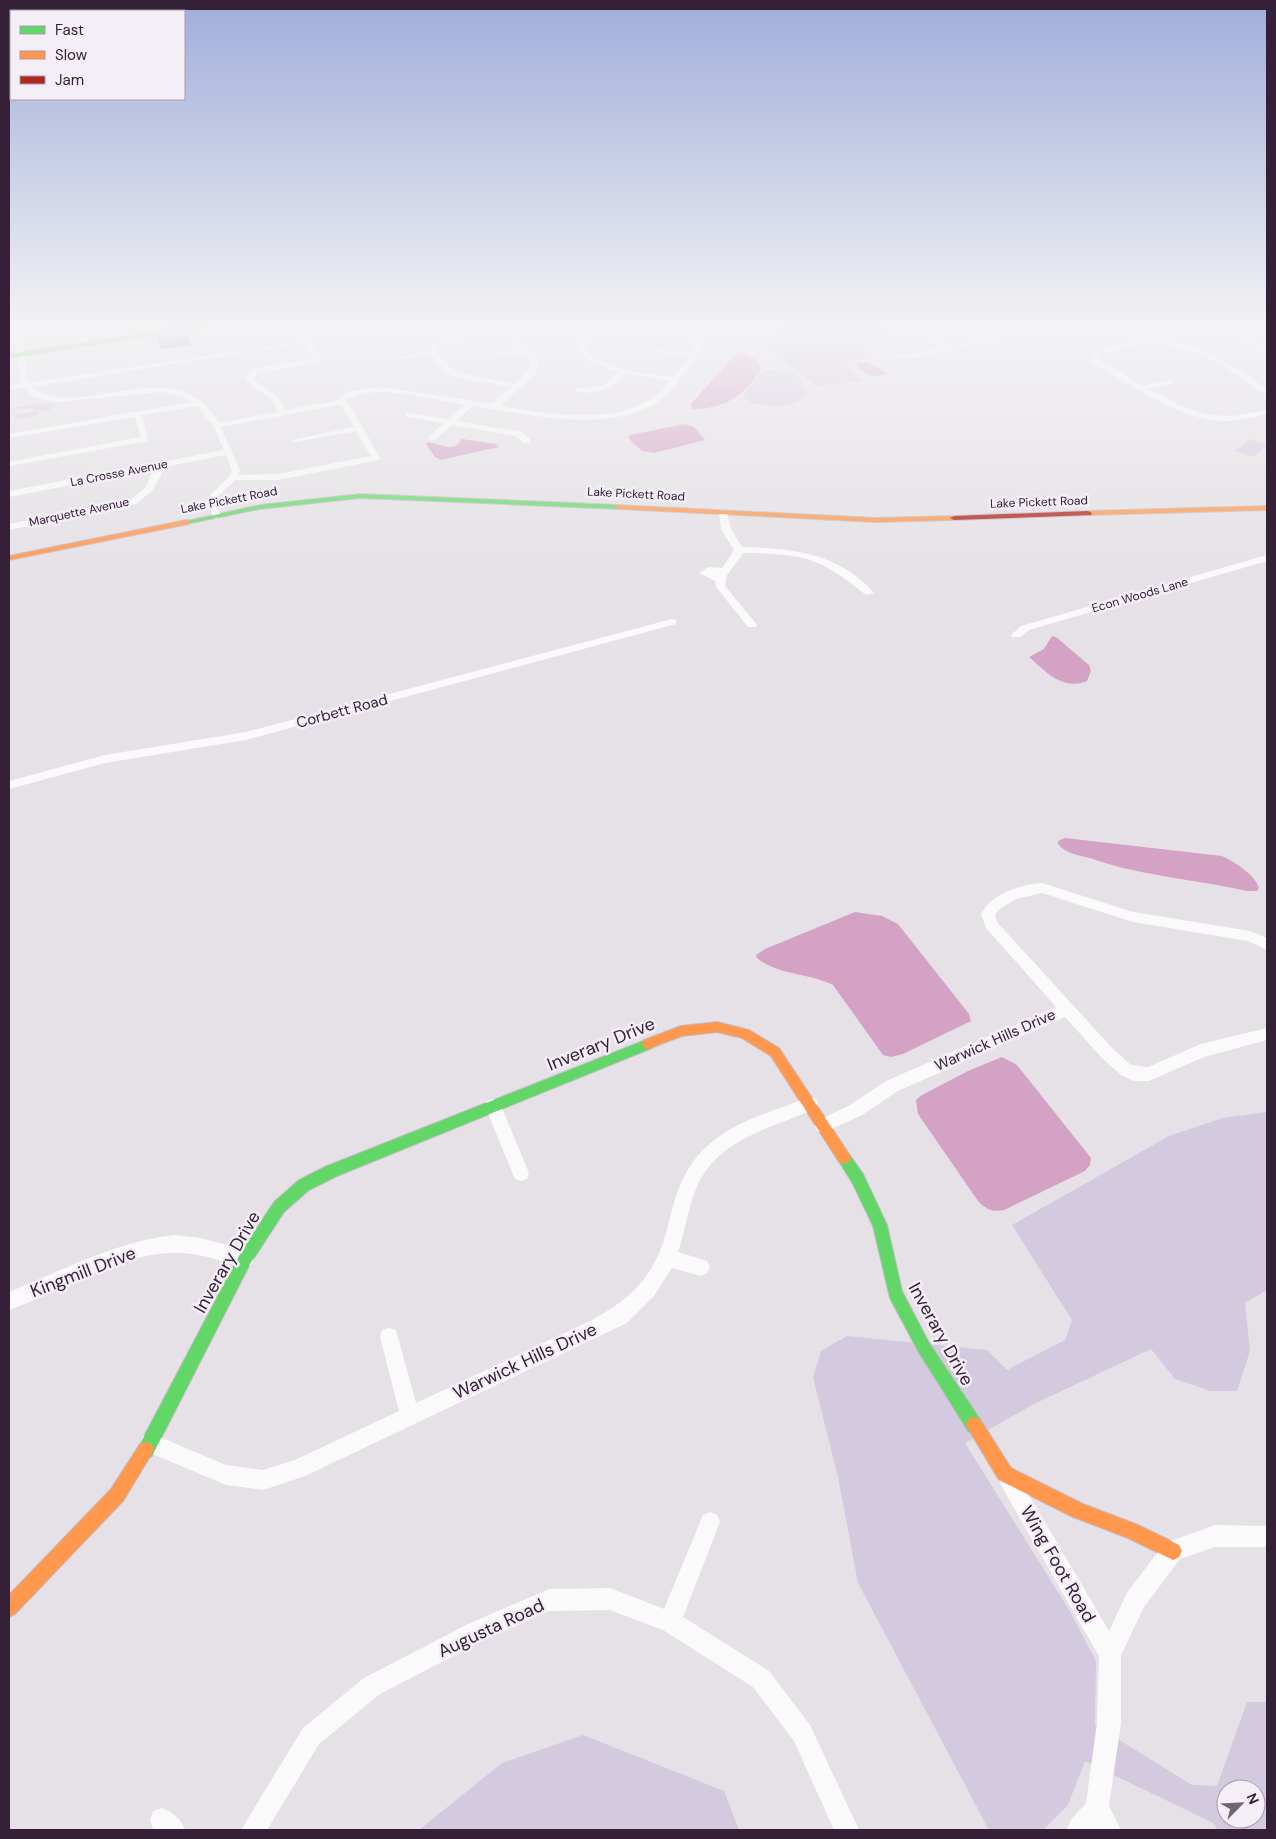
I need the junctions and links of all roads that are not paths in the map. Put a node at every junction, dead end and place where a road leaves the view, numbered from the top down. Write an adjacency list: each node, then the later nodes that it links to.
1 (160, 410): 12 (street)
2 (206, 410): 15 (street)
3 (281, 410): 11 (street)
4 (300, 410): 11 (street)
5 (349, 410): 16 (street)
6 (464, 410): 14 (street)
7 (507, 410): 8 (street)
8 (622, 410)
9 (1185, 410): 10 (street)
10 (1267, 412)
11 (283, 413): 15 (street)
12 (138, 414): 17 (street); 22 (street)
13 (409, 415): 14 (street)
14 (450, 422): 18 (street); 20 (street)
15 (218, 425): 21 (street)
16 (359, 428): 19 (street); 24 (street)
17 (9, 436)
18 (432, 438)
19 (296, 440)
20 (528, 441)
21 (228, 452): 23 (street, La Crosse Avenue); 24 (street)
22 (9, 464)
23 (158, 466): 25 (street, La Crosse Avenue); 29 (street, Marquette Avenue)
24 (233, 478): 28 (street)
25 (9, 494)
26 (1267, 508): 27 (main road, Lake Pickett Road)
27 (723, 513): 28 (main road, Lake Pickett Road); 30 (street)
28 (216, 516): 31 (main road, Lake Pickett Road)
29 (9, 527)
30 (739, 550): 33 (street); 35 (street)
31 (9, 558)
32 (1267, 558): 36 (street, Econ Woods Lane)
33 (869, 593)
34 (672, 622): 37 (street, Corbett Road)
35 (752, 625)
36 (1016, 635)
37 (9, 784)
38 (1267, 944): 39 (street)
39 (1067, 1009): 40 (street, Warwick Hills Drive); 43 (street, Warwick Hills Drive)
40 (1267, 1034)
41 (810, 1104): 42 (main road, Inverary Drive); 43 (main road, Inverary Drive); 45 (street, Warwick Hills Drive)
42 (493, 1106): 44 (street); 46 (main road, Inverary Drive)
43 (823, 1126): 52 (main road, Inverary Drive)
44 (521, 1174)
45 (668, 1258): 47 (street); 50 (street, Warwick Hills Drive)
46 (245, 1259): 48 (street, Kingmill Drive); 51 (main road, Inverary Drive)
47 (701, 1267)
48 (9, 1301)
49 (389, 1337): 50 (street)
50 (410, 1415): 51 (street, Warwick Hills Drive)
51 (150, 1443): 56 (main road, Inverary Drive)
52 (1005, 1474): 55 (main road); 58 (street, Wing Foot Road)
53 (710, 1522): 57 (street)
54 (1267, 1536): 55 (street)
55 (1173, 1551): 58 (street)
56 (9, 1608)
57 (670, 1622): 60 (street, Augusta Road); 61 (street, Augusta Road)
58 (1110, 1654): 59 (street)
59 (1097, 1808): 62 (street); 63 (street)
60 (253, 1830)
61 (847, 1830)
62 (1080, 1830)
63 (1109, 1830)

